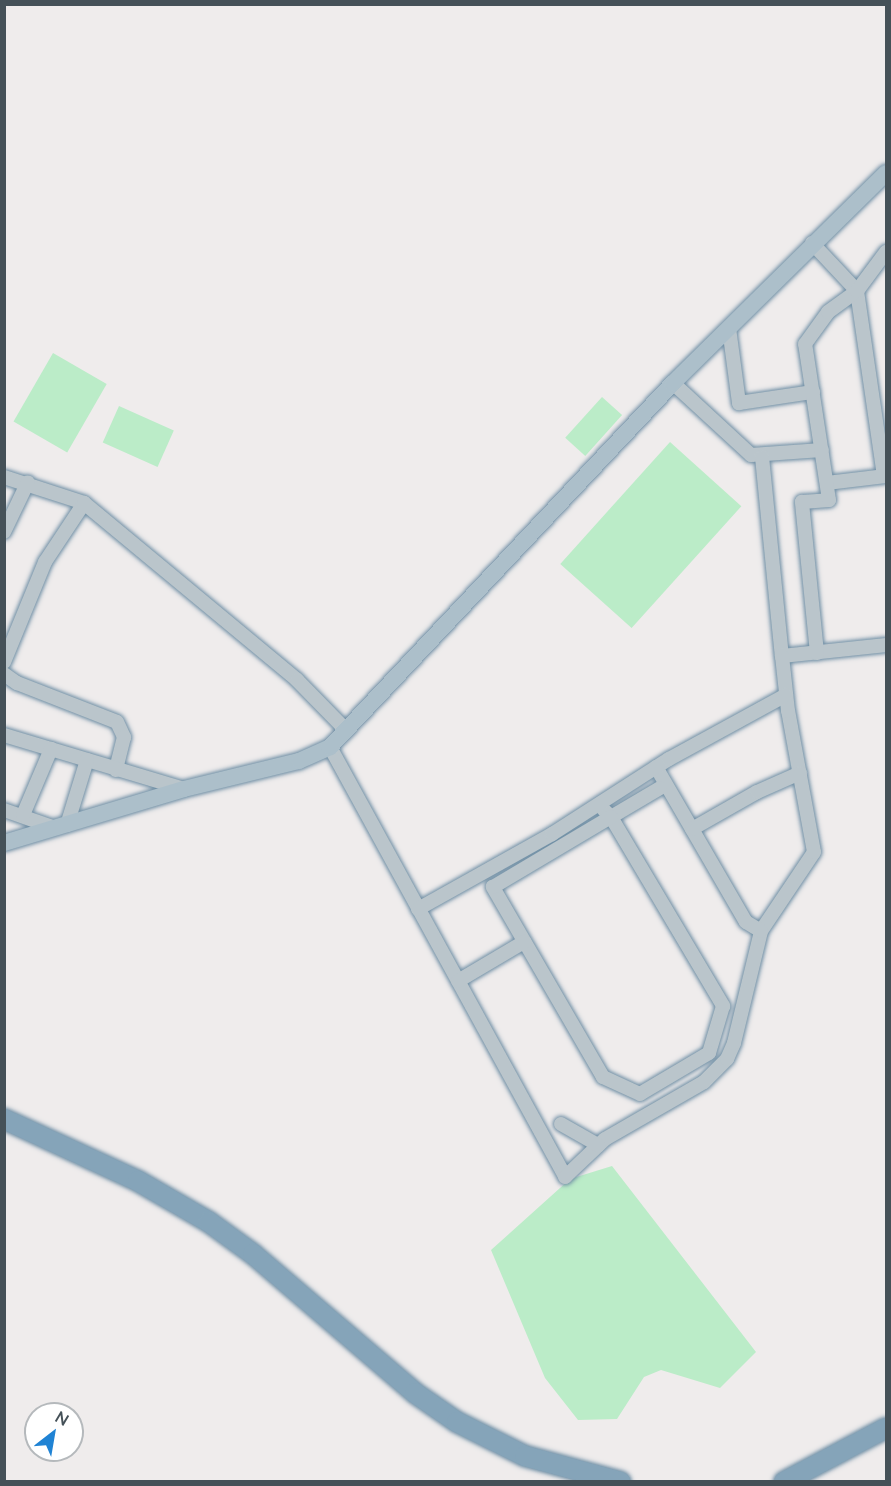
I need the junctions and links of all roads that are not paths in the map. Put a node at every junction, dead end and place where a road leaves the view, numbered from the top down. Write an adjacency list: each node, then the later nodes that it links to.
1 (886, 173): 2 (main road)
2 (812, 243): 4 (street); 5 (main road)
3 (886, 252): 4 (street)
4 (857, 291): 7 (street); 10 (street)
5 (729, 328): 6 (main road); 7 (street)
6 (673, 383): 9 (street); 22 (main road)
7 (813, 392): 8 (street)
8 (822, 450): 9 (street); 13 (street)
9 (762, 457): 18 (street)
10 (885, 476): 13 (street)
11 (4, 477): 12 (street)
12 (28, 482): 14 (street); 15 (street)
13 (827, 483): 17 (street)
14 (84, 503): 19 (street); 22 (street)
15 (4, 532)
16 (886, 645): 17 (street)
17 (817, 653): 18 (street)
18 (782, 656): 21 (street)
19 (4, 662)
20 (4, 674): 28 (street)
21 (786, 695): 27 (street); 29 (street)
22 (347, 731): 24 (main road)
23 (6, 739): 25 (street)
24 (330, 747): 31 (main road); 41 (street)
25 (51, 749): 26 (street); 34 (street)
26 (87, 760): 28 (street); 36 (street)
27 (657, 767): 32 (street); 37 (street)
28 (116, 770): 31 (street)
29 (800, 773): 37 (street); 42 (street)
30 (660, 788): 35 (street)
31 (184, 789): 36 (main road)
32 (598, 804): 35 (street); 39 (street)
33 (4, 810): 34 (street)
34 (23, 815): 36 (street)
35 (611, 817): 40 (street); 43 (street)
36 (61, 826): 38 (main road)
37 (692, 829): 42 (street)
38 (4, 843)
39 (482, 874): 40 (street); 41 (street)
40 (493, 887): 43 (street)
41 (418, 909): 44 (street)
42 (761, 931): 48 (street)
43 (524, 942): 44 (street)
44 (458, 981): 48 (street)
45 (4, 1119): 51 (highway)
46 (561, 1124): 48 (street)
47 (4, 1132): 50 (highway)
48 (598, 1145)
49 (886, 1428): 52 (highway)
50 (567, 1482)
51 (621, 1482)
52 (784, 1482)

